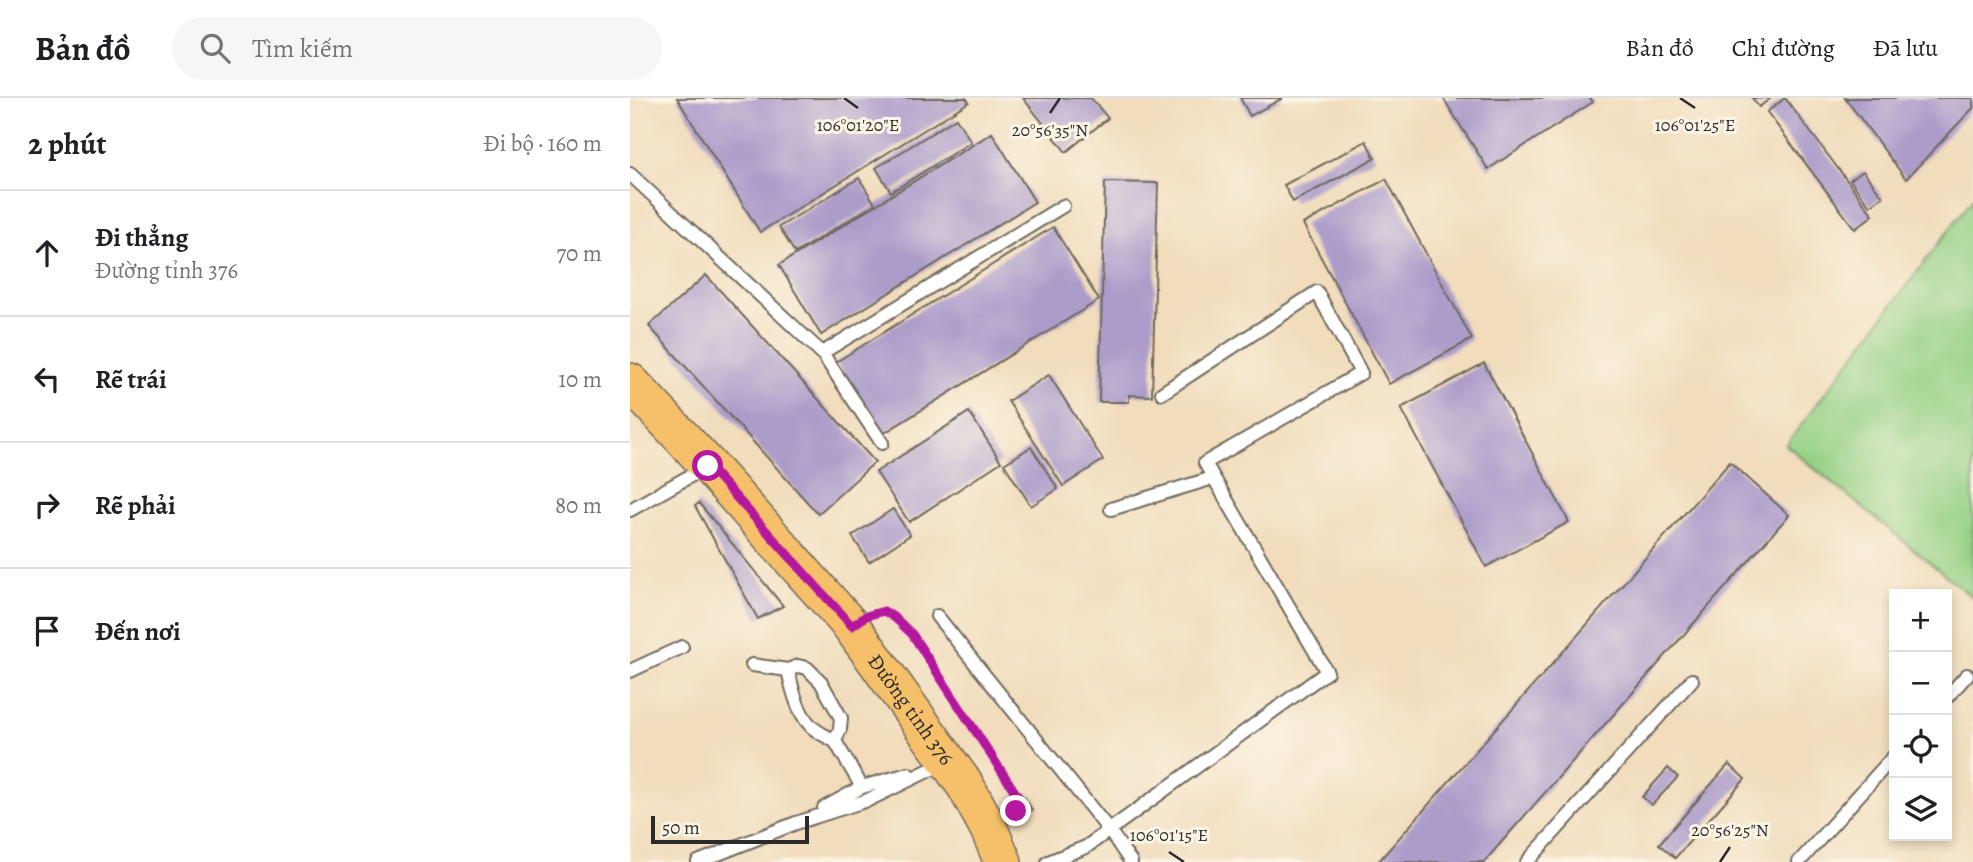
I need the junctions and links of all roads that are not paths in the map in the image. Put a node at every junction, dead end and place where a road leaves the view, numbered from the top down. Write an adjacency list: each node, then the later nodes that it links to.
1 (630, 174): 3 (lane)
2 (1063, 206): 3 (lane)
3 (822, 353): 6 (lane)
4 (630, 382): 7 (main road, Đường tỉnh 376)
5 (1162, 393): 8 (lane)
6 (882, 443)
7 (708, 466): 10 (lane); 20 (main road, Đường tỉnh 376)
8 (1213, 478): 9 (lane); 24 (lane)
9 (1111, 509)
10 (630, 510)
11 (937, 616): 24 (lane)
12 (682, 647): 15 (lane)
13 (752, 665): 14 (lane)
14 (788, 670): 19 (lane); 19 (lane)
15 (630, 671)
16 (1967, 675): 18 (lane)
17 (1692, 680): 29 (lane)
18 (1952, 692)
19 (835, 741): 22 (lane)
20 (950, 761): 22 (lane); 23 (lane); 26 (main road, Đường tỉnh 376)
21 (1889, 762): 30 (lane)
22 (862, 787): 23 (lane)
23 (796, 823): 25 (lane)
24 (1109, 830): 27 (lane); 28 (lane)
25 (698, 862)
26 (1003, 862)
27 (1048, 862)
28 (1131, 862)
29 (1527, 862)
30 (1799, 862)

